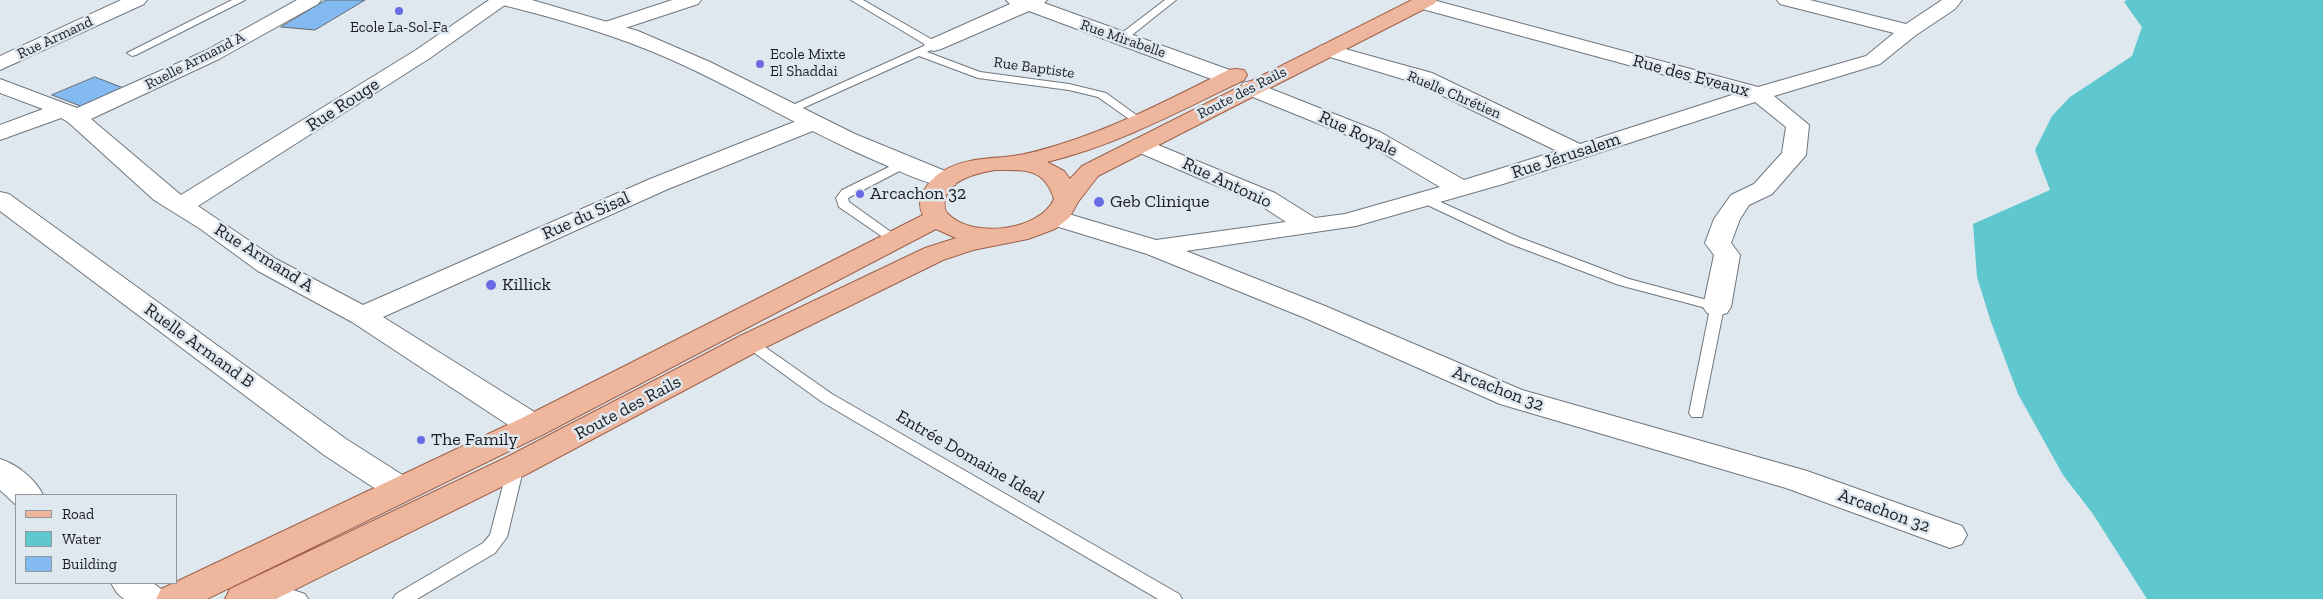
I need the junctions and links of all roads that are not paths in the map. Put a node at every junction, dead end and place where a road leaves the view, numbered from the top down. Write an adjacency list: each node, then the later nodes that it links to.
1 (137, 0): 20 (street, Rue Armand)
2 (240, 0): 19 (lane)
3 (311, 0): 26 (street, Ruelle Armand A)
4 (502, 0): 37 (street, Rue Rouge)
5 (506, 0): 14 (street)
6 (691, 0): 14 (street)
7 (856, 0): 17 (lane, Rue Baptiste)
8 (1171, 0): 16 (lane)
9 (1390, 0): 21 (main road, Route des Rails)
10 (1787, 0): 15 (street)
11 (1952, 0): 15 (street, Rue Jérusalem)
12 (1425, 1): 18 (main road, Route des Rails); 24 (street, Rue des Eveaux)
13 (1027, 2): 16 (street, Rue Mirabelle); 17 (street)
14 (609, 27): 25 (street)
15 (1909, 31): 24 (street, Rue Jérusalem)
16 (1123, 37): 21 (street, Rue Mirabelle)
17 (926, 48): 25 (lane); 29 (lane, Rue Baptiste)
18 (1327, 50): 23 (main road, Route des Rails); 30 (street, Ruelle Chrétien)
19 (132, 53)
20 (0, 64)
21 (1230, 78): 29 (main road, Route des Rails)
22 (0, 85): 26 (street, Rue Armand A)
23 (1251, 88): 29 (main road, Route des Rails); 34 (street, Rue Royale)
24 (1758, 94): 30 (street, Rue Jérusalem); 44 (street, Rue des Eveaux)
25 (790, 110): 27 (street)
26 (69, 113): 28 (street); 37 (street, Rue Armand A)
27 (812, 123): 32 (street); 45 (street, Rue du Sisal)
28 (0, 133)
29 (1141, 134): 31 (main road, Route des Rails); 38 (main road, Route des Rails); 40 (street, Rue Antonio)
30 (1576, 152): 34 (street, Rue Jérusalem)
31 (1013, 163): 33 (main road); 38 (main road)
32 (904, 164): 33 (street); 42 (lane)
33 (946, 180): 39 (main road)
34 (1460, 188): 36 (street, Rue Jérusalem)
35 (0, 199): 51 (street, Ruelle Armand B)
36 (1425, 199): 40 (street, Rue Jérusalem); 44 (lane)
37 (181, 206): 45 (street, Rue Armand A)
38 (1060, 209): 41 (main road); 43 (street, Arcachon 32)
39 (937, 218): 41 (main road); 42 (main road, Route des Rails)
40 (1310, 226): 43 (street, Rue Jérusalem)
41 (1019, 234): 46 (main road, Route des Rails)
42 (893, 240): 48 (main road, Route des Rails)
43 (1156, 248): 53 (street, Arcachon 32)
44 (1717, 307): 47 (lane)
45 (362, 316): 48 (street, Rue Armand A)
46 (750, 343): 49 (main road, Route des Rails); 60 (lane, Entrée Domaine Ideal)
47 (1696, 413)
48 (533, 426): 51 (main road, Route des Rails)
49 (516, 466): 55 (main road, Route des Rails); 59 (lane)
50 (0, 471): 52 (street)
51 (400, 489): 57 (main road, Route des Rails)
52 (26, 494)
53 (1950, 535)
54 (130, 584): 56 (street)
55 (254, 593): 58 (lane)
56 (148, 599)
57 (174, 599)
58 (299, 599)
59 (402, 599)
60 (1174, 599)

